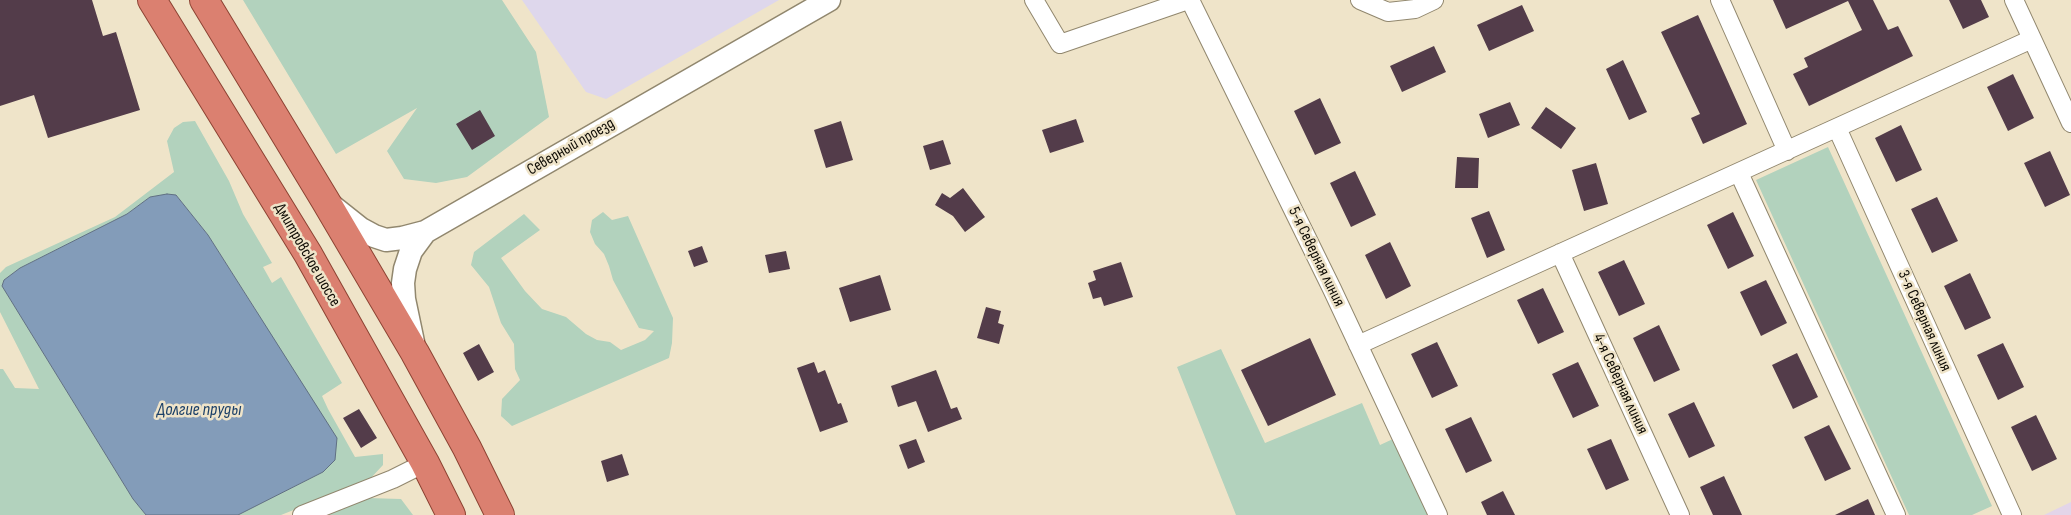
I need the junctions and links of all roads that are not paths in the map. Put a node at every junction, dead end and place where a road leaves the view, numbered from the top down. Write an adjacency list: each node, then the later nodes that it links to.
1 (152, 0): 20 (highway, Дмитровское шоссе)
2 (204, 0): 15 (highway)
3 (829, 0): 16 (street, Северный проезд)
4 (1034, 0): 5 (street)
5 (1189, 0): 18 (street, 5-я Северная линия)
6 (1360, 0): 7 (street)
7 (1434, 0)
8 (1720, 0): 13 (street)
9 (2014, 0): 10 (street)
10 (2032, 39): 11 (street); 12 (street)
11 (2071, 123)
12 (1837, 128): 13 (street); 27 (street, 3-я Северная линия)
13 (1787, 151): 14 (street)
14 (1739, 173): 17 (street); 26 (street)
15 (325, 200): 16 (street); 19 (highway)
16 (425, 232): 19 (street, Северный проезд)
17 (1560, 253): 18 (street); 25 (street, 4-я Северная линия)
18 (1358, 345): 24 (street, 5-я Северная линия)
19 (415, 353): 23 (highway)
20 (425, 463): 21 (street); 22 (highway, Дмитровское шоссе)
21 (302, 515)
22 (451, 515)
23 (500, 515)
24 (1438, 515)
25 (1680, 515)
26 (1896, 515)
27 (2011, 515)

